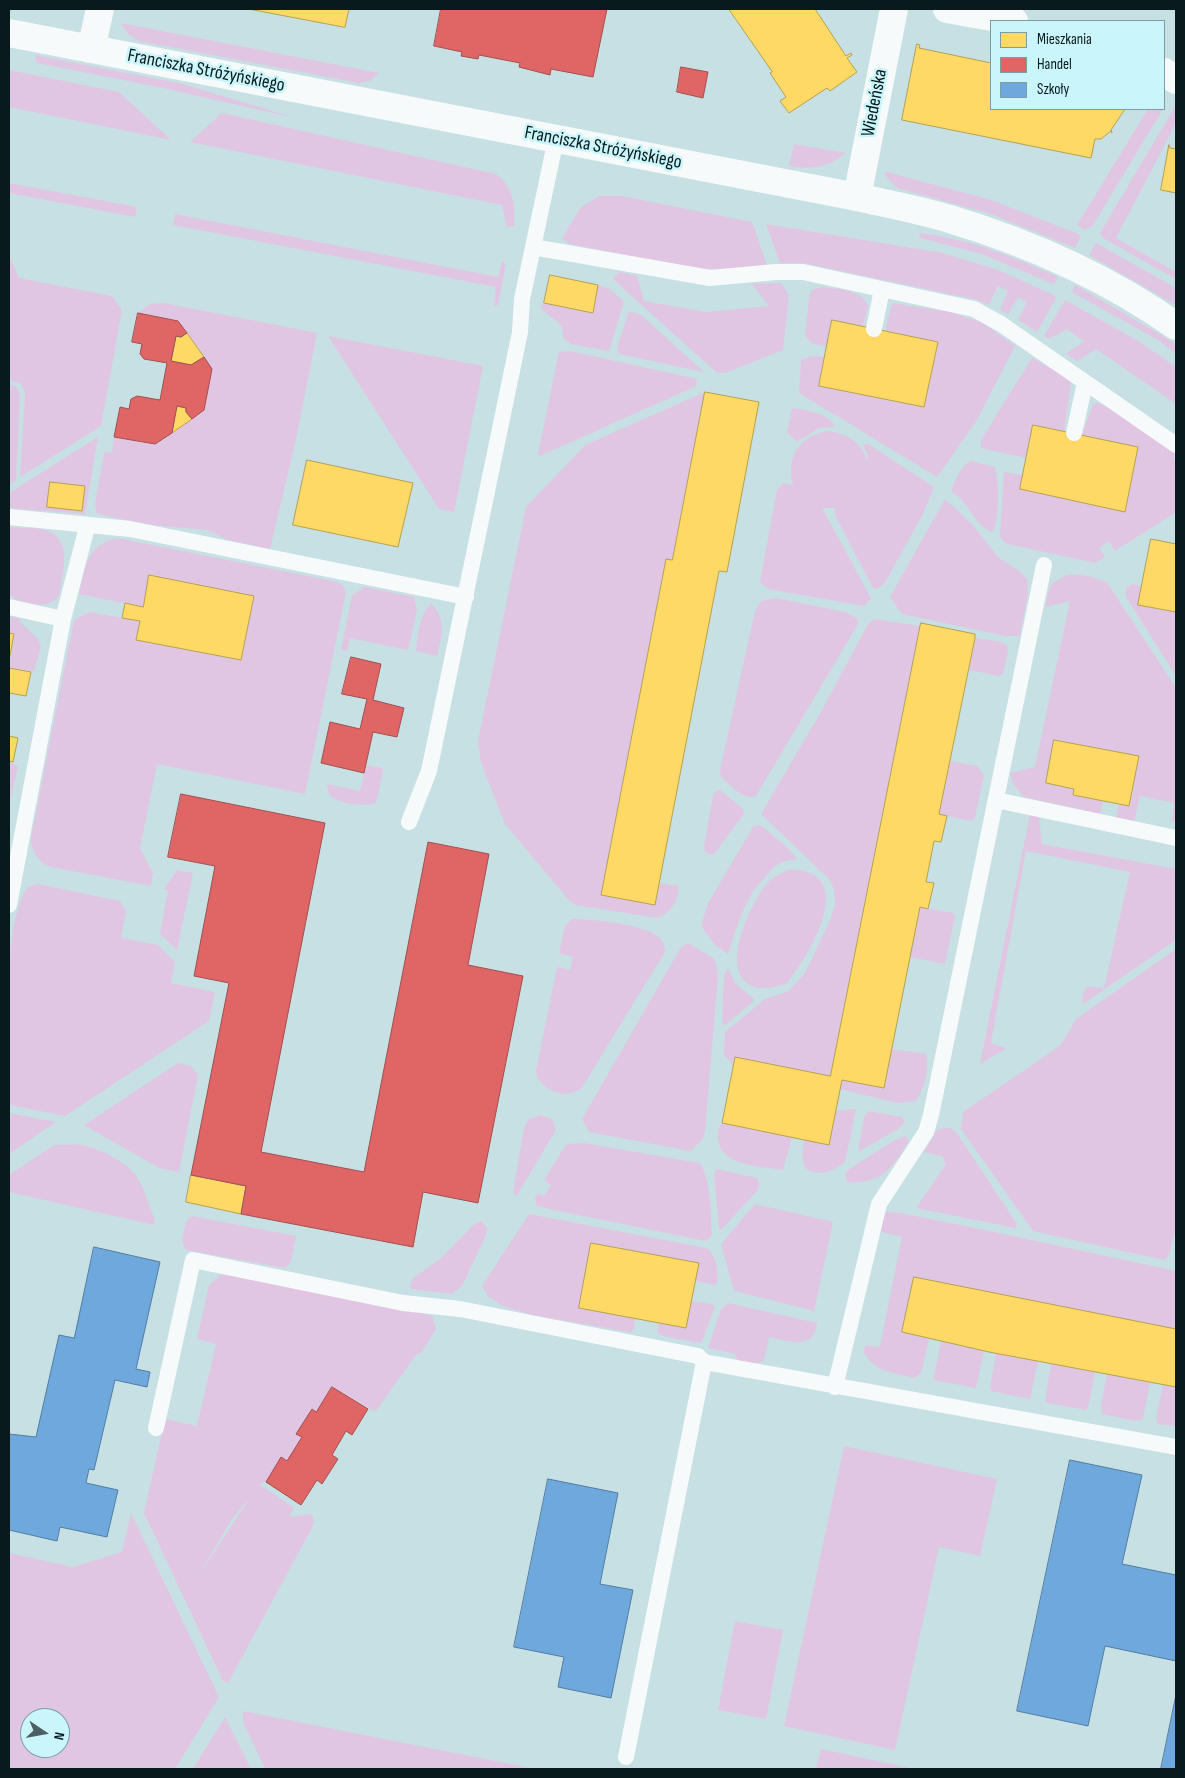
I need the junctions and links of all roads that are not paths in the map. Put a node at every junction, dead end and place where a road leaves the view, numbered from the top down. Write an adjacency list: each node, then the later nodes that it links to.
1 (100, 9): 6 (street)
2 (894, 9): 10 (street, Wiedeńska)
3 (947, 9): 4 (street)
4 (1008, 20)
5 (9, 33): 6 (street, Franciszka Stróżyńskiego)
6 (91, 49): 9 (street, Franciszka Stróżyńskiego)
7 (1165, 73): 8 (street)
8 (1176, 80)
9 (556, 139): 10 (street, Franciszka Stróżyńskiego); 11 (lane)
10 (857, 197): 13 (street, Franciszka Stróżyńskiego)
11 (533, 247): 12 (lane); 21 (lane)
12 (882, 289): 14 (lane); 15 (lane)
13 (1176, 326)
14 (874, 329)
15 (1085, 382): 16 (lane); 17 (lane)
16 (1074, 433)
17 (1176, 444)
18 (9, 517): 19 (lane)
19 (87, 527): 21 (lane); 23 (lane)
20 (1044, 564): 24 (lane)
21 (466, 597): 25 (lane)
22 (9, 607): 23 (lane)
23 (63, 619): 27 (lane)
24 (996, 800): 26 (lane); 29 (lane)
25 (410, 822)
26 (1176, 838)
27 (9, 905)
28 (704, 1362): 29 (lane); 30 (lane); 32 (lane)
29 (835, 1387): 31 (lane)
30 (156, 1428)
31 (1176, 1447)
32 (626, 1757)

